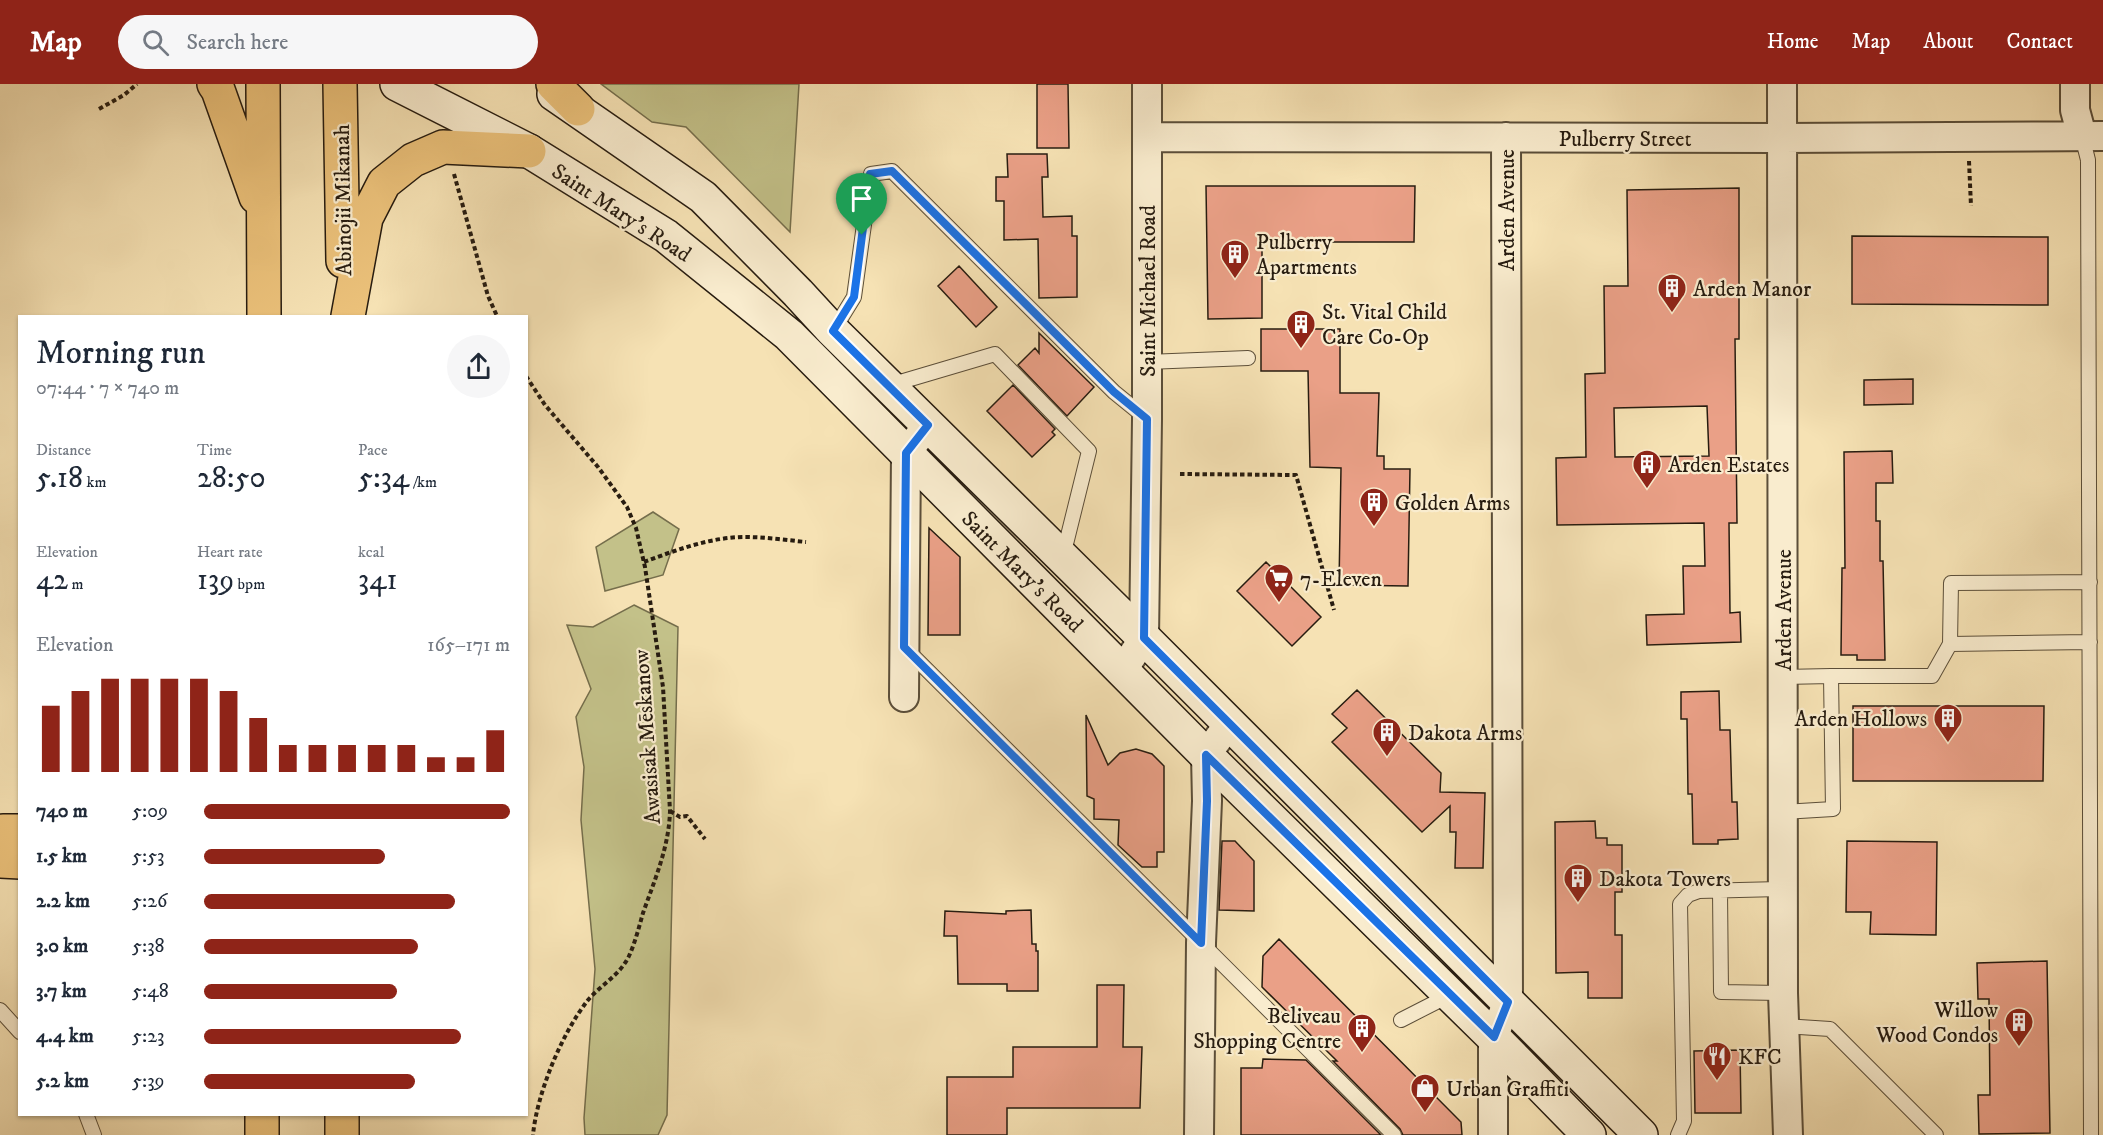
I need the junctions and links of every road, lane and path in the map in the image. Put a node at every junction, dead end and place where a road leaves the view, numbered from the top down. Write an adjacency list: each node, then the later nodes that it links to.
1 (137, 84): 11 (path)
2 (214, 84): 21 (main road)
3 (263, 84): 21 (main road)
4 (340, 84): 23 (main road, Abinojii Mikanah)
5 (398, 84): 18 (main road, Saint Mary’s Road)
6 (537, 84): 12 (main road, Saint Mary’s Road)
7 (553, 84): 12 (main road)
8 (1147, 84): 14 (street, Saint Michael Road)
9 (1782, 84): 16 (street, Arden Avenue)
10 (2075, 84): 13 (street)
11 (99, 109)
12 (578, 109): 26 (main road, Saint Mary’s Road)
13 (2092, 136): 16 (street, Pulberry Street); 38 (lane)
14 (1147, 137): 15 (street, Pulberry Street); 28 (street, Saint Michael Road)
15 (1506, 138): 16 (street, Pulberry Street); 62 (street, Arden Avenue)
16 (1783, 138): 46 (street, Arden Avenue)
17 (443, 147): 18 (main road); 24 (main road); 25 (path)
18 (529, 151): 33 (main road, Saint Mary’s Road)
19 (1969, 160): 20 (path)
20 (1971, 206)
21 (265, 222): 22 (main road)
22 (264, 315)
23 (346, 315)
24 (346, 315)
25 (497, 315)
26 (833, 331): 30 (main road, Saint Mary’s Road); 31 (lane)
27 (1248, 358): 28 (lane)
28 (1147, 362): 31 (street, Saint Michael Road)
29 (528, 379): 37 (path, Awasisak Mēskanow)
30 (888, 386): 32 (main road, Saint Mary’s Road); 36 (lane)
31 (1147, 419): 40 (street, Saint Michael Road)
32 (928, 425): 33 (street); 36 (main road, Saint Mary’s Road)
33 (906, 453): 43 (street); 44 (main road, Saint Mary’s Road)
34 (1179, 474): 39 (path)
35 (806, 542): 37 (path)
36 (1062, 558): 40 (main road, Saint Mary’s Road)
37 (644, 562): 50 (path, Awasisak Mēskanow)
38 (2090, 582): 41 (lane); 42 (lane)
39 (1334, 610)
40 (1144, 638): 44 (street); 48 (main road, Saint Mary’s Road)
41 (2090, 642): 42 (lane); 83 (lane)
42 (1950, 644): 45 (lane)
43 (904, 647): 47 (street); 59 (lane)
44 (1122, 671): 49 (main road, Saint Mary’s Road)
45 (1831, 676): 46 (lane); 51 (lane)
46 (1783, 677): 51 (street, Arden Avenue)
47 (904, 697)
48 (1229, 724): 49 (street); 62 (main road, Saint Mary’s Road)
49 (1206, 755): 59 (street); 61 (main road, Saint Mary’s Road)
50 (669, 811): 54 (path); 74 (path, Awasisak Mēskanow)
51 (1783, 812): 57 (street, Arden Avenue)
52 (18, 831): 53 (main road)
53 (0, 833)
54 (705, 839)
55 (0, 861): 56 (main road)
56 (18, 862)
57 (1783, 889): 58 (lane); 60 (street, Arden Avenue)
58 (1720, 891): 60 (lane); 80 (lane)
59 (1201, 943): 75 (street); 76 (lane)
60 (1783, 993): 65 (street, Arden Avenue)
61 (1450, 995): 64 (lane); 67 (main road, Saint Mary’s Road)
62 (1508, 1002): 67 (street); 79 (main road, Saint Mary’s Road)
63 (0, 1010): 66 (lane)
64 (1401, 1020)
65 (1784, 1026): 81 (street, Arden Avenue); 82 (lane)
66 (18, 1030)
67 (1494, 1037): 77 (street); 78 (main road, Saint Mary’s Road)
68 (87, 1116): 71 (lane)
69 (262, 1116): 72 (main road)
70 (342, 1116): 73 (main road)
71 (94, 1135)
72 (262, 1135)
73 (342, 1135)
74 (533, 1135)
75 (1199, 1135)
76 (1394, 1135)
77 (1493, 1135)
78 (1589, 1135)
79 (1641, 1135)
80 (1678, 1135)
81 (1788, 1135)
82 (1936, 1135)
83 (2091, 1135)

